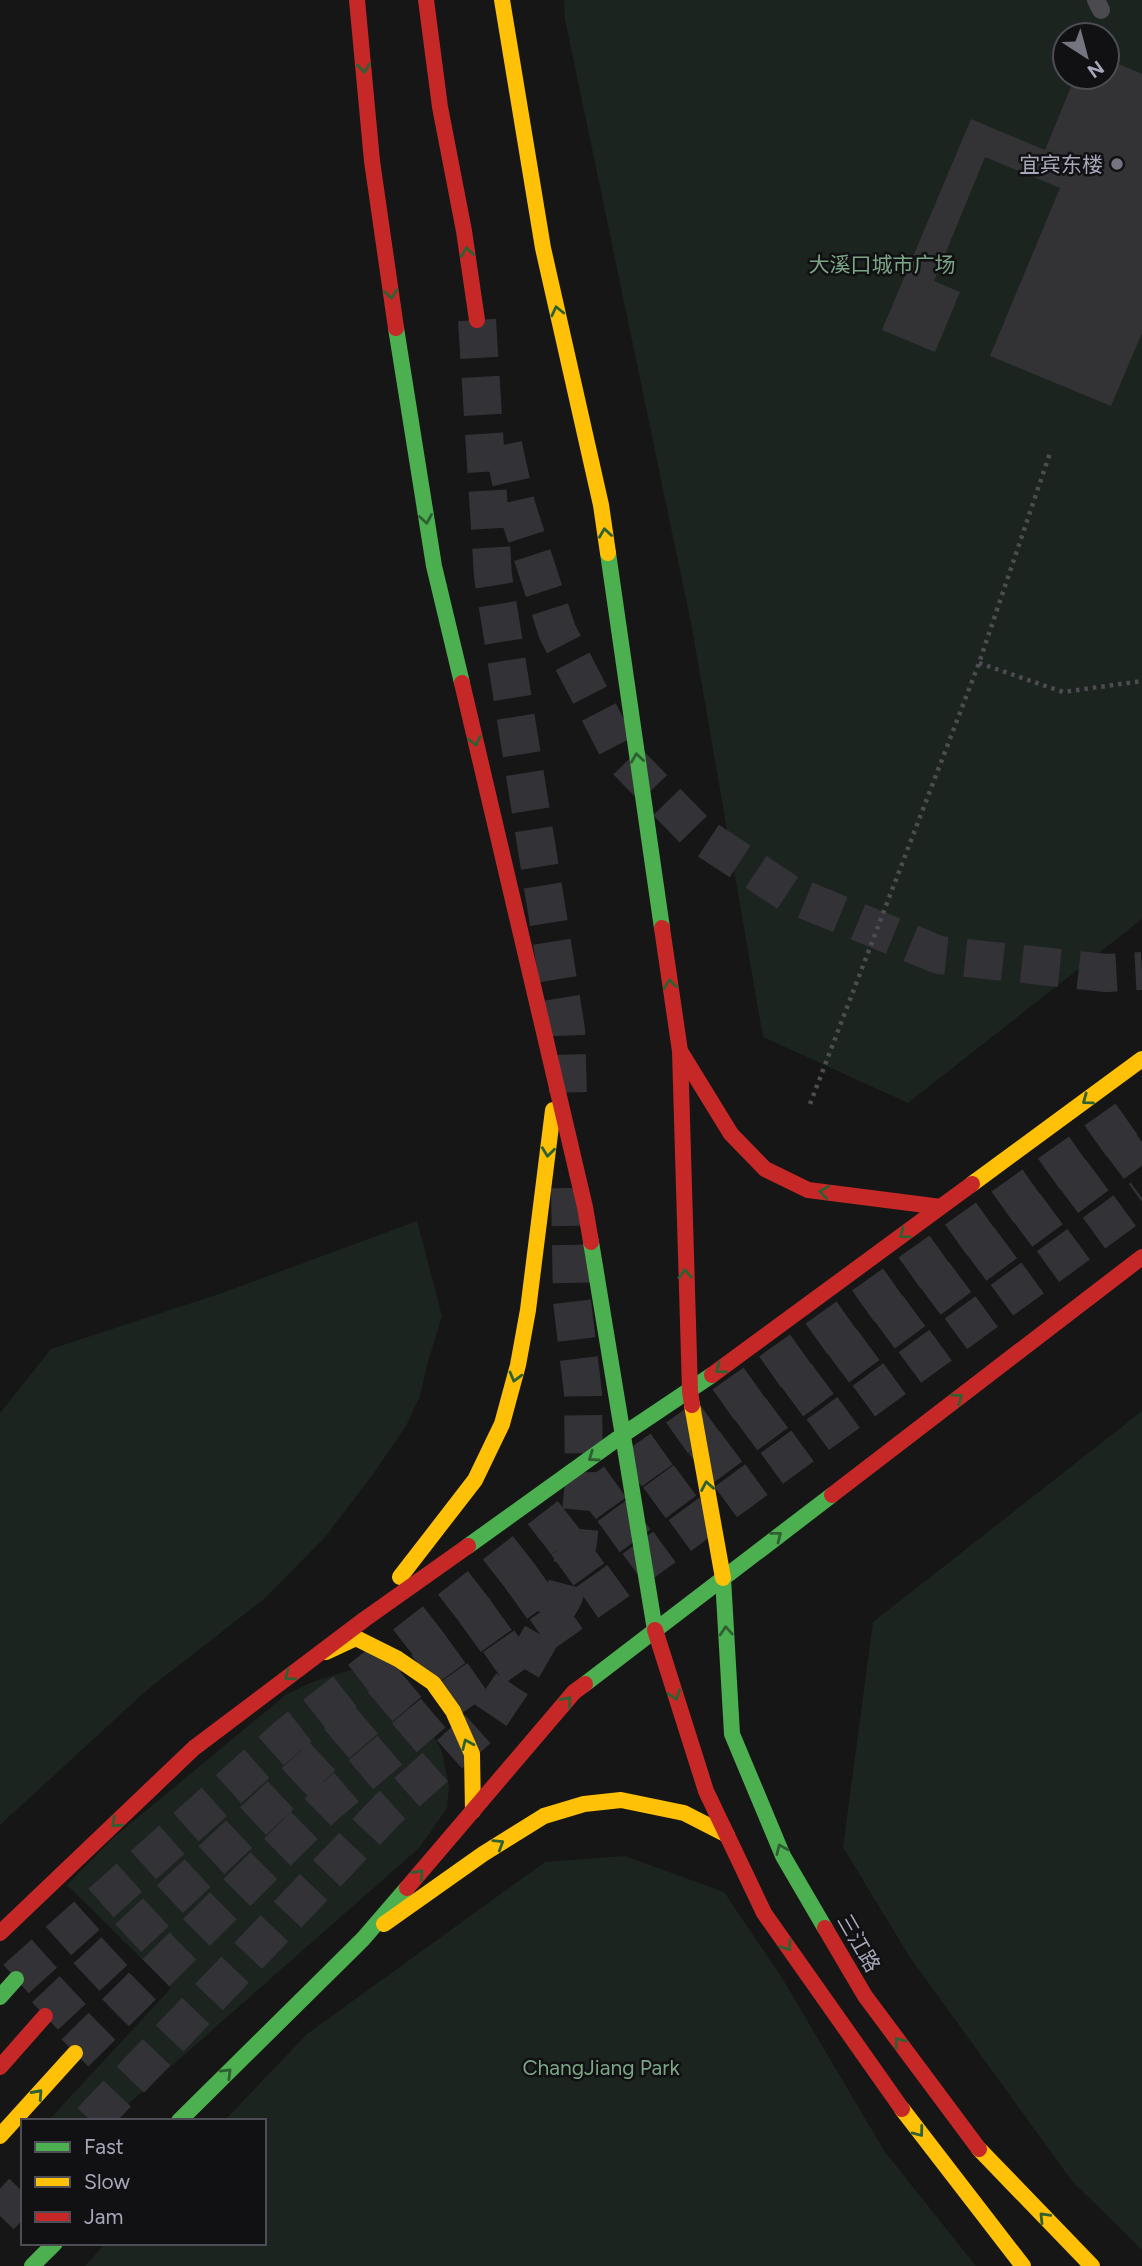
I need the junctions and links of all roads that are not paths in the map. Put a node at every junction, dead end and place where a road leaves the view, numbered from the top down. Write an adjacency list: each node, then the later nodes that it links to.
1 (357, 0): 7 (main road, one-way to 7)
2 (425, 0): 4 (main road, one-way to 2)
3 (502, 0): 5 (main road, 三江路, one-way to 3)
4 (477, 320)
5 (680, 1051): 8 (main road, one-way to 5); 10 (main road, 三江路, one-way to 5)
6 (1142, 1059): 8 (main road, one-way to 8)
7 (556, 1084): 11 (main road); 13 (main road, one-way to 13)
8 (941, 1207): 10 (main road, one-way to 10)
9 (1142, 1257): 12 (main road, one-way to 9)
10 (690, 1391): 11 (main road); 12 (main road, 三江路, one-way to 10)
11 (624, 1434): 13 (main road, one-way to 13); 14 (main road)
12 (723, 1578): 14 (main road); 30 (main road, 三江路, one-way to 12)
13 (365, 1619): 15 (main road)
14 (655, 1630): 16 (main road, one-way to 14); 17 (main road, one-way to 17)
15 (316, 1656): 16 (main road, one-way to 15); 18 (main road, one-way to 18)
16 (473, 1811): 19 (main road, one-way to 16)
17 (727, 1835): 19 (main road, one-way to 17); 29 (main road, one-way to 29)
18 (0, 1933)
19 (363, 1939): 25 (main road, one-way to 19)
20 (16, 1979): 21 (main road)
21 (0, 1997)
22 (45, 2016): 24 (main road)
23 (75, 2053): 26 (main road, one-way to 23)
24 (0, 2067)
25 (181, 2119)
26 (0, 2136)
27 (53, 2245): 28 (main road)
28 (32, 2266)
29 (1023, 2266)
30 (1092, 2266)

